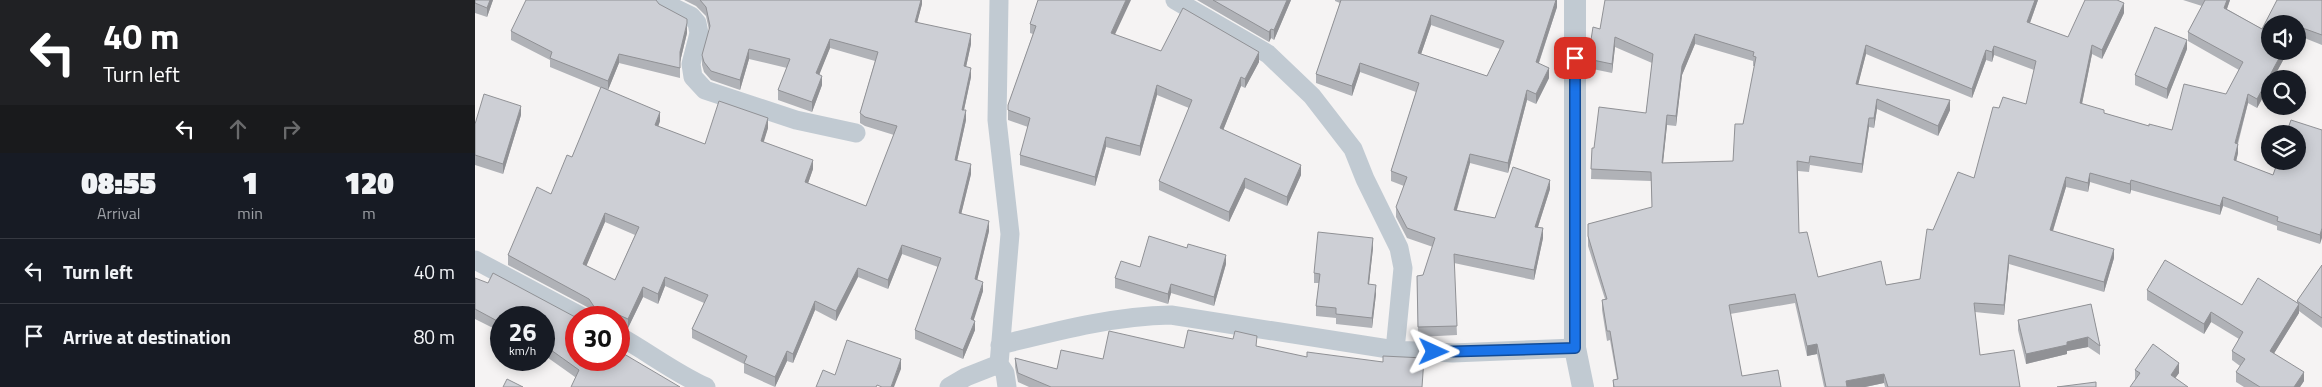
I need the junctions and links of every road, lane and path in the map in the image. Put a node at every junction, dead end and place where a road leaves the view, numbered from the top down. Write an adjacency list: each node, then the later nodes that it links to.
1 (662, 0): 5 (street)
2 (999, 0): 9 (street)
3 (1175, 0): 11 (street)
4 (1575, 0): 10 (street)
5 (856, 133)
6 (475, 260): 7 (street)
7 (565, 308)
8 (630, 342): 13 (street)
9 (1000, 345): 11 (street); 12 (street)
10 (1575, 348): 11 (street); 16 (street)
11 (1395, 350)
12 (999, 364): 14 (street); 15 (street)
13 (706, 387)
14 (949, 387)
15 (1007, 387)
16 (1583, 387)

